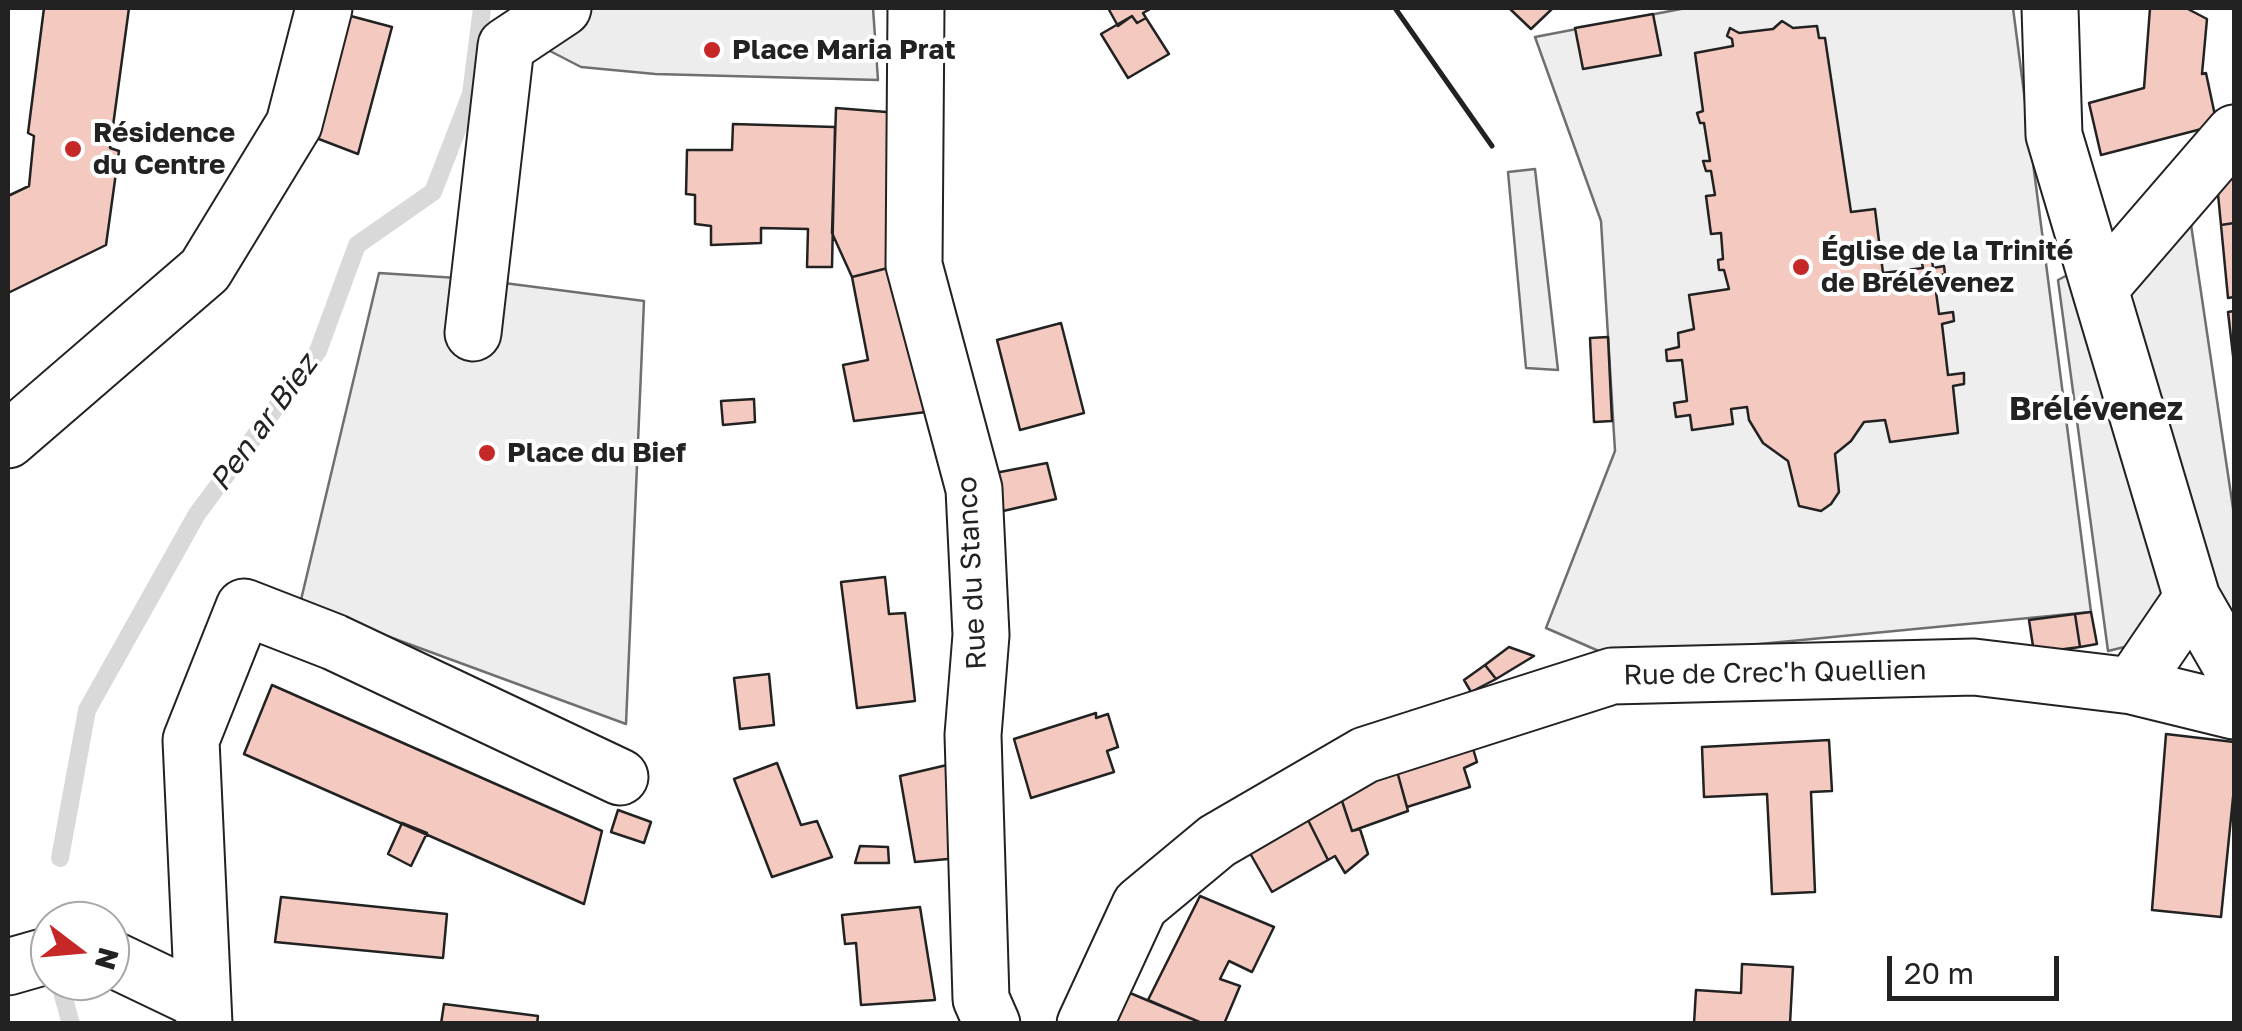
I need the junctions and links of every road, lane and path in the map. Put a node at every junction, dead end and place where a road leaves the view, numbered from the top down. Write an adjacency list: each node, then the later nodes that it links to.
1 (324, 8): 8 (street)
2 (564, 8): 7 (street)
3 (916, 8): 16 (street, Rue du Stanco)
4 (2050, 8): 6 (street)
5 (2234, 132): 6 (street)
6 (2101, 287): 9 (street)
7 (473, 333)
8 (8, 440)
9 (2192, 598): 10 (street); 11 (street)
10 (2234, 671)
11 (2132, 686): 12 (street, Rue de Crec'h Quellien); 17 (street, Rue de Crec'h Quellien)
12 (2234, 711)
13 (620, 777): 15 (street)
14 (130, 970): 15 (street)
15 (202, 1012)
16 (992, 1024)
17 (1084, 1024)

